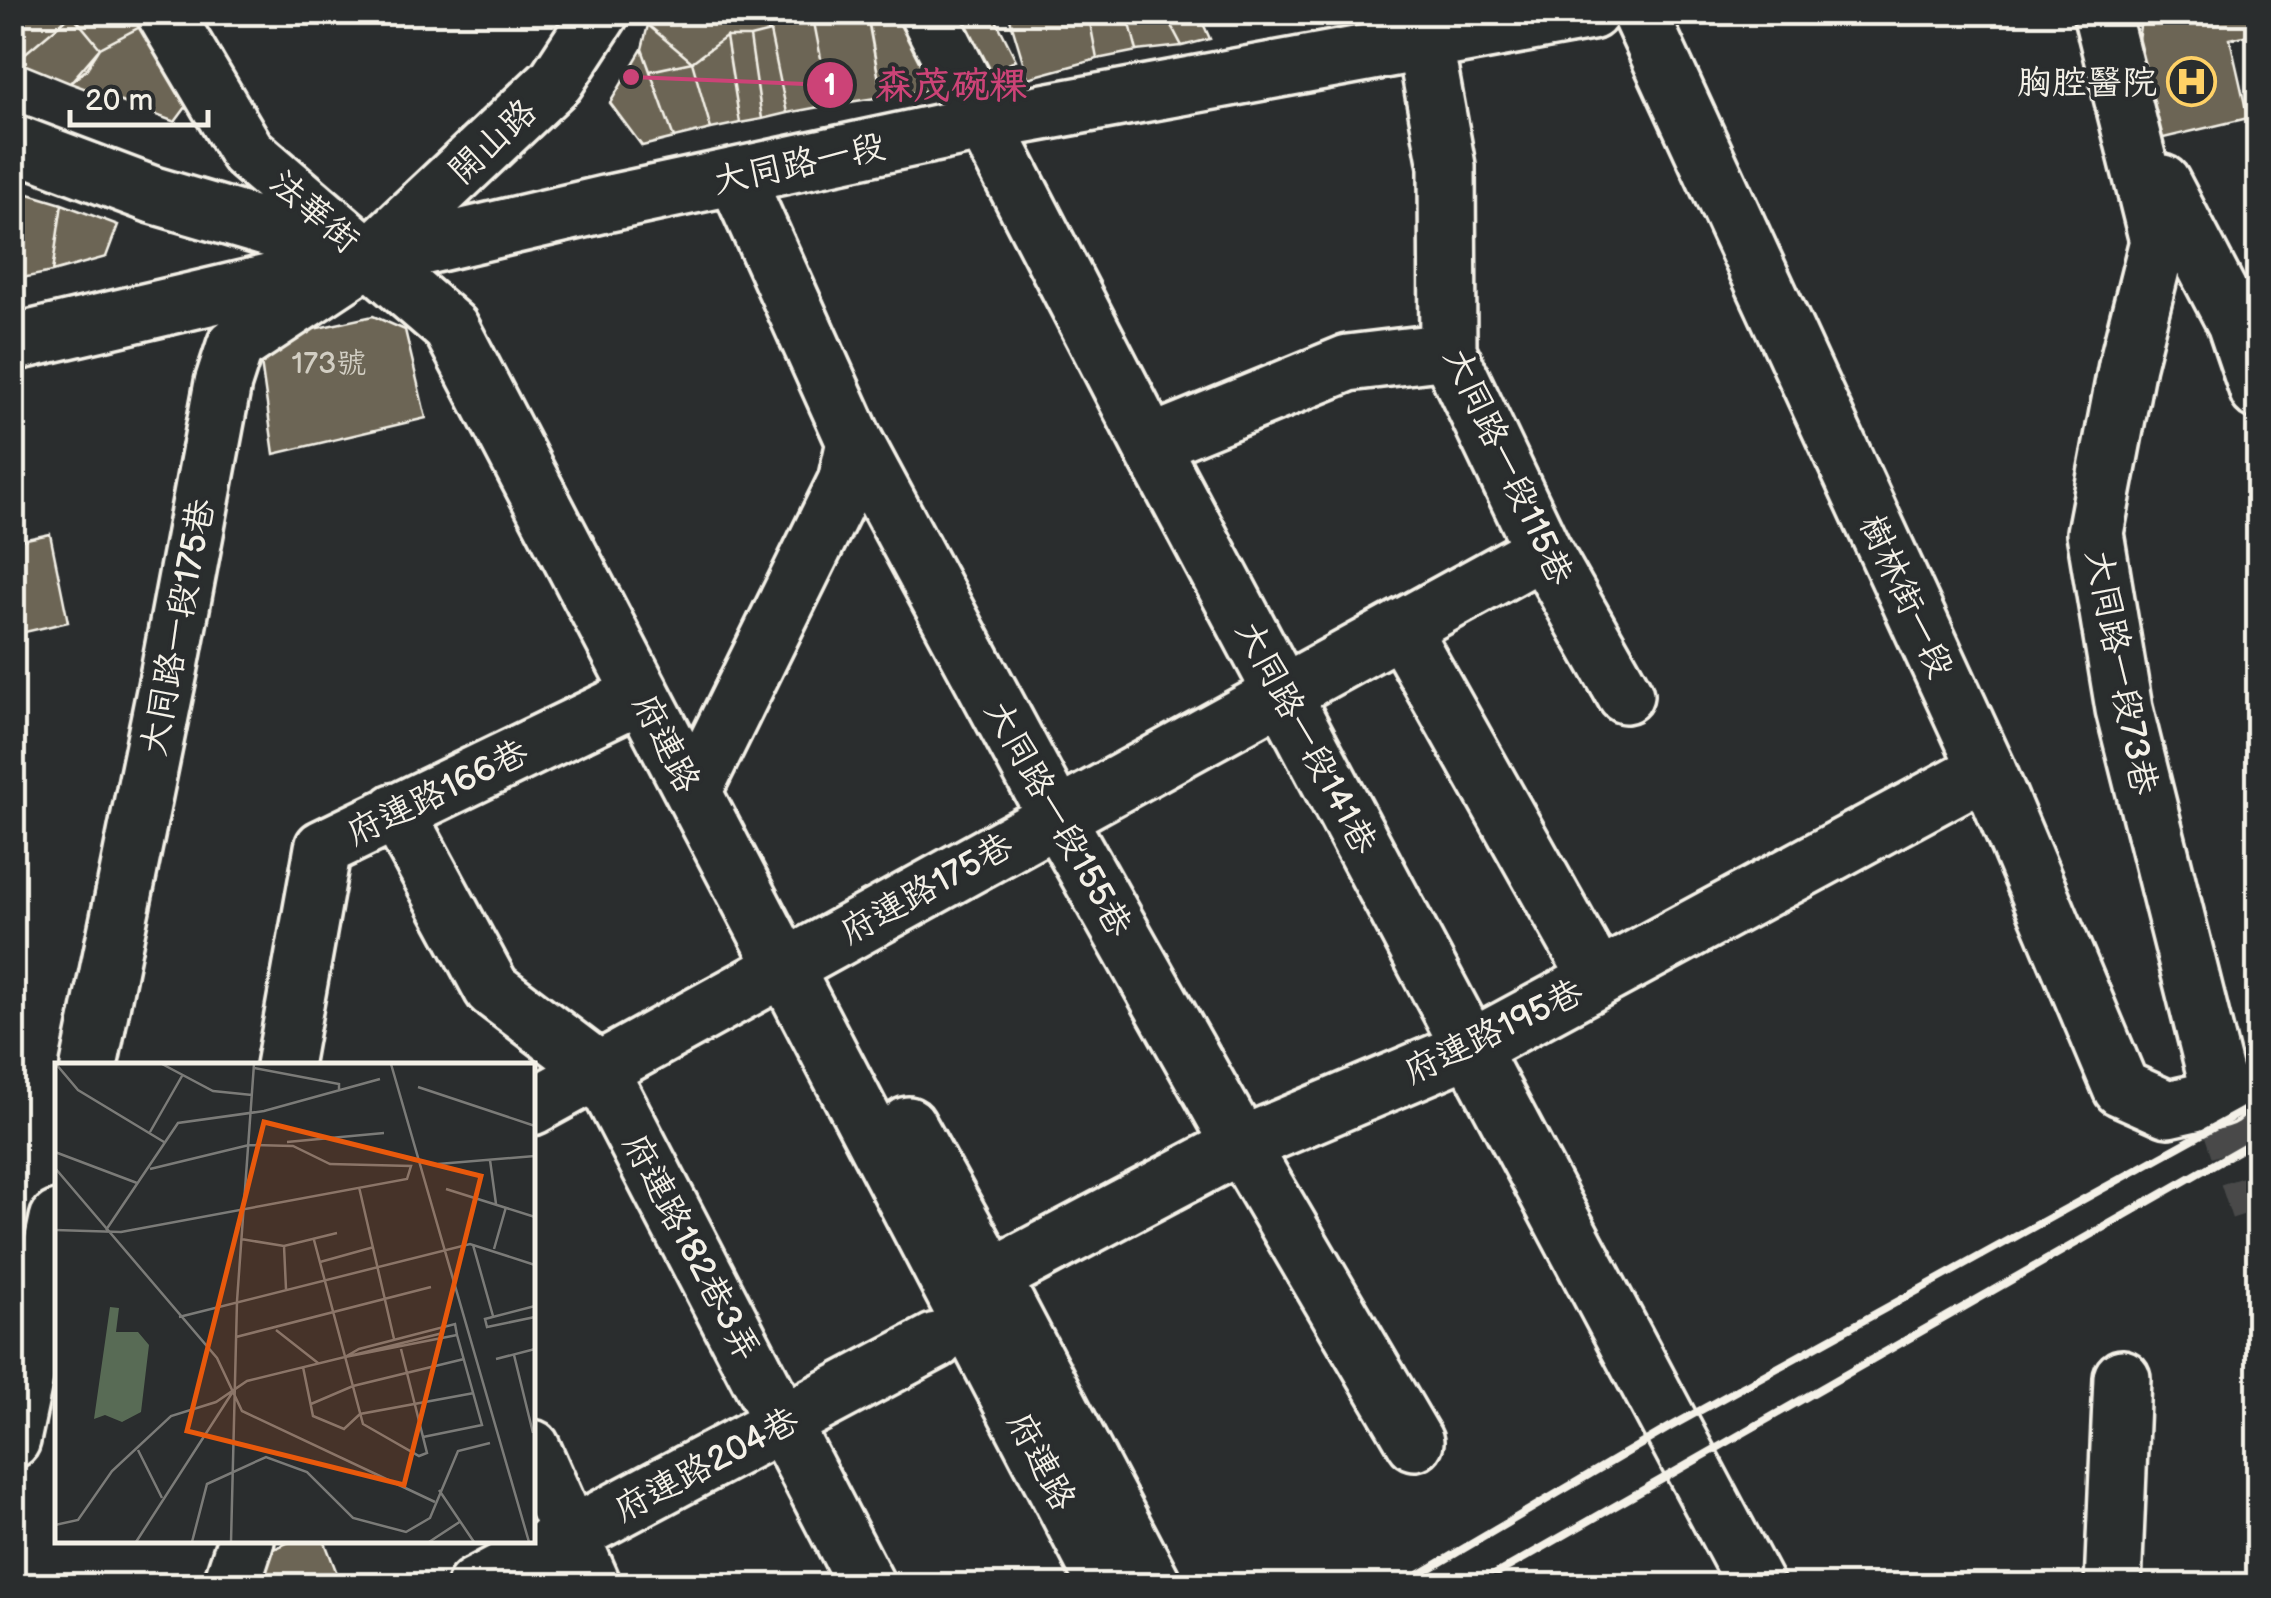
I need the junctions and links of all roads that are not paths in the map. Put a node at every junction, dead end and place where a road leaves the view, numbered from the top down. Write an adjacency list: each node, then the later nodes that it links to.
1 (164, 12): 12 (street, 法華街)
2 (601, 12): 12 (street, 開山路)
3 (927, 12): 9 (street, 大同路一段141巷)
4 (1591, 12): 7 (street, 大同路一段)
5 (1639, 12): 23 (street, 樹林街一段)
6 (2100, 12): 8 (street, 大同路一段73巷)
7 (1425, 44): 9 (street, 大同路一段); 14 (street, 大同路一段115巷)
8 (2122, 105): 15 (street); 33 (street, 大同路一段73巷)
9 (984, 123): 11 (street, 大同路一段); 17 (street, 大同路一段141巷)
10 (12, 142): 12 (street, 府連路)
11 (736, 177): 12 (street, 大同路一段); 16 (street, 大同路一段155巷)
12 (368, 258): 13 (street, 大同路一段); 21 (street, 府連路); 30 (street, 大同路一段175巷)
13 (12, 343)
14 (1448, 351): 17 (street); 18 (street, 大同路一段115巷)
15 (2258, 391)
16 (854, 442): 24 (street); 26 (street, 大同路一段155巷)
17 (1150, 444): 20 (street, 大同路一段141巷)
18 (1543, 550): 19 (street, 府連路175巷); 22 (street, 大同路一段115巷)
19 (1400, 628): 20 (street, 府連路175巷); 28 (street)
20 (1284, 692): 26 (street, 府連路175巷); 29 (street, 大同路一段141巷)
21 (642, 694): 24 (street, 府連路); 25 (street, 府連路166巷)
22 (1625, 695)
23 (1987, 769): 28 (street, 府連路195巷); 33 (street, 樹林街一段)
24 (693, 792): 27 (street, 府連路)
25 (396, 811): 31 (street, 府連路166巷); 32 (street)
26 (1056, 816): 27 (street, 府連路175巷); 35 (street, 大同路一段155巷)
27 (783, 967): 32 (street, 府連路175巷); 37 (street); 38 (street); 51 (street, 府連路)
28 (1598, 980): 29 (street, 府連路195巷)
29 (1471, 1048): 35 (street, 府連路195巷); 53 (street, 大同路一段141巷)
30 (90, 1063)
31 (285, 1063)
32 (600, 1071): 34 (street, 府連路175巷); 40 (street, 府連路182巷3弄)
33 (2221, 1097)
34 (535, 1106)
35 (1241, 1145): 37 (street, 府連路195巷); 42 (street, 大同路一段155巷)
36 (55, 1233): 41 (street)
37 (992, 1277): 52 (street)
38 (936, 1341): 40 (street, 府連路204巷); 50 (street)
39 (2122, 1378): 54 (street)
40 (783, 1422): 44 (street, 府連路204巷); 49 (street, 府連路182巷3弄)
41 (12, 1440)
42 (1415, 1442)
43 (535, 1455): 44 (street)
44 (570, 1537): 47 (street, 府連路204巷); 48 (street)
45 (245, 1543): 46 (street)
46 (232, 1586)
47 (475, 1586)
48 (594, 1586)
49 (868, 1586)
50 (1066, 1586)
51 (1107, 1586)
52 (1154, 1586)
53 (1756, 1586)
54 (2113, 1586)

